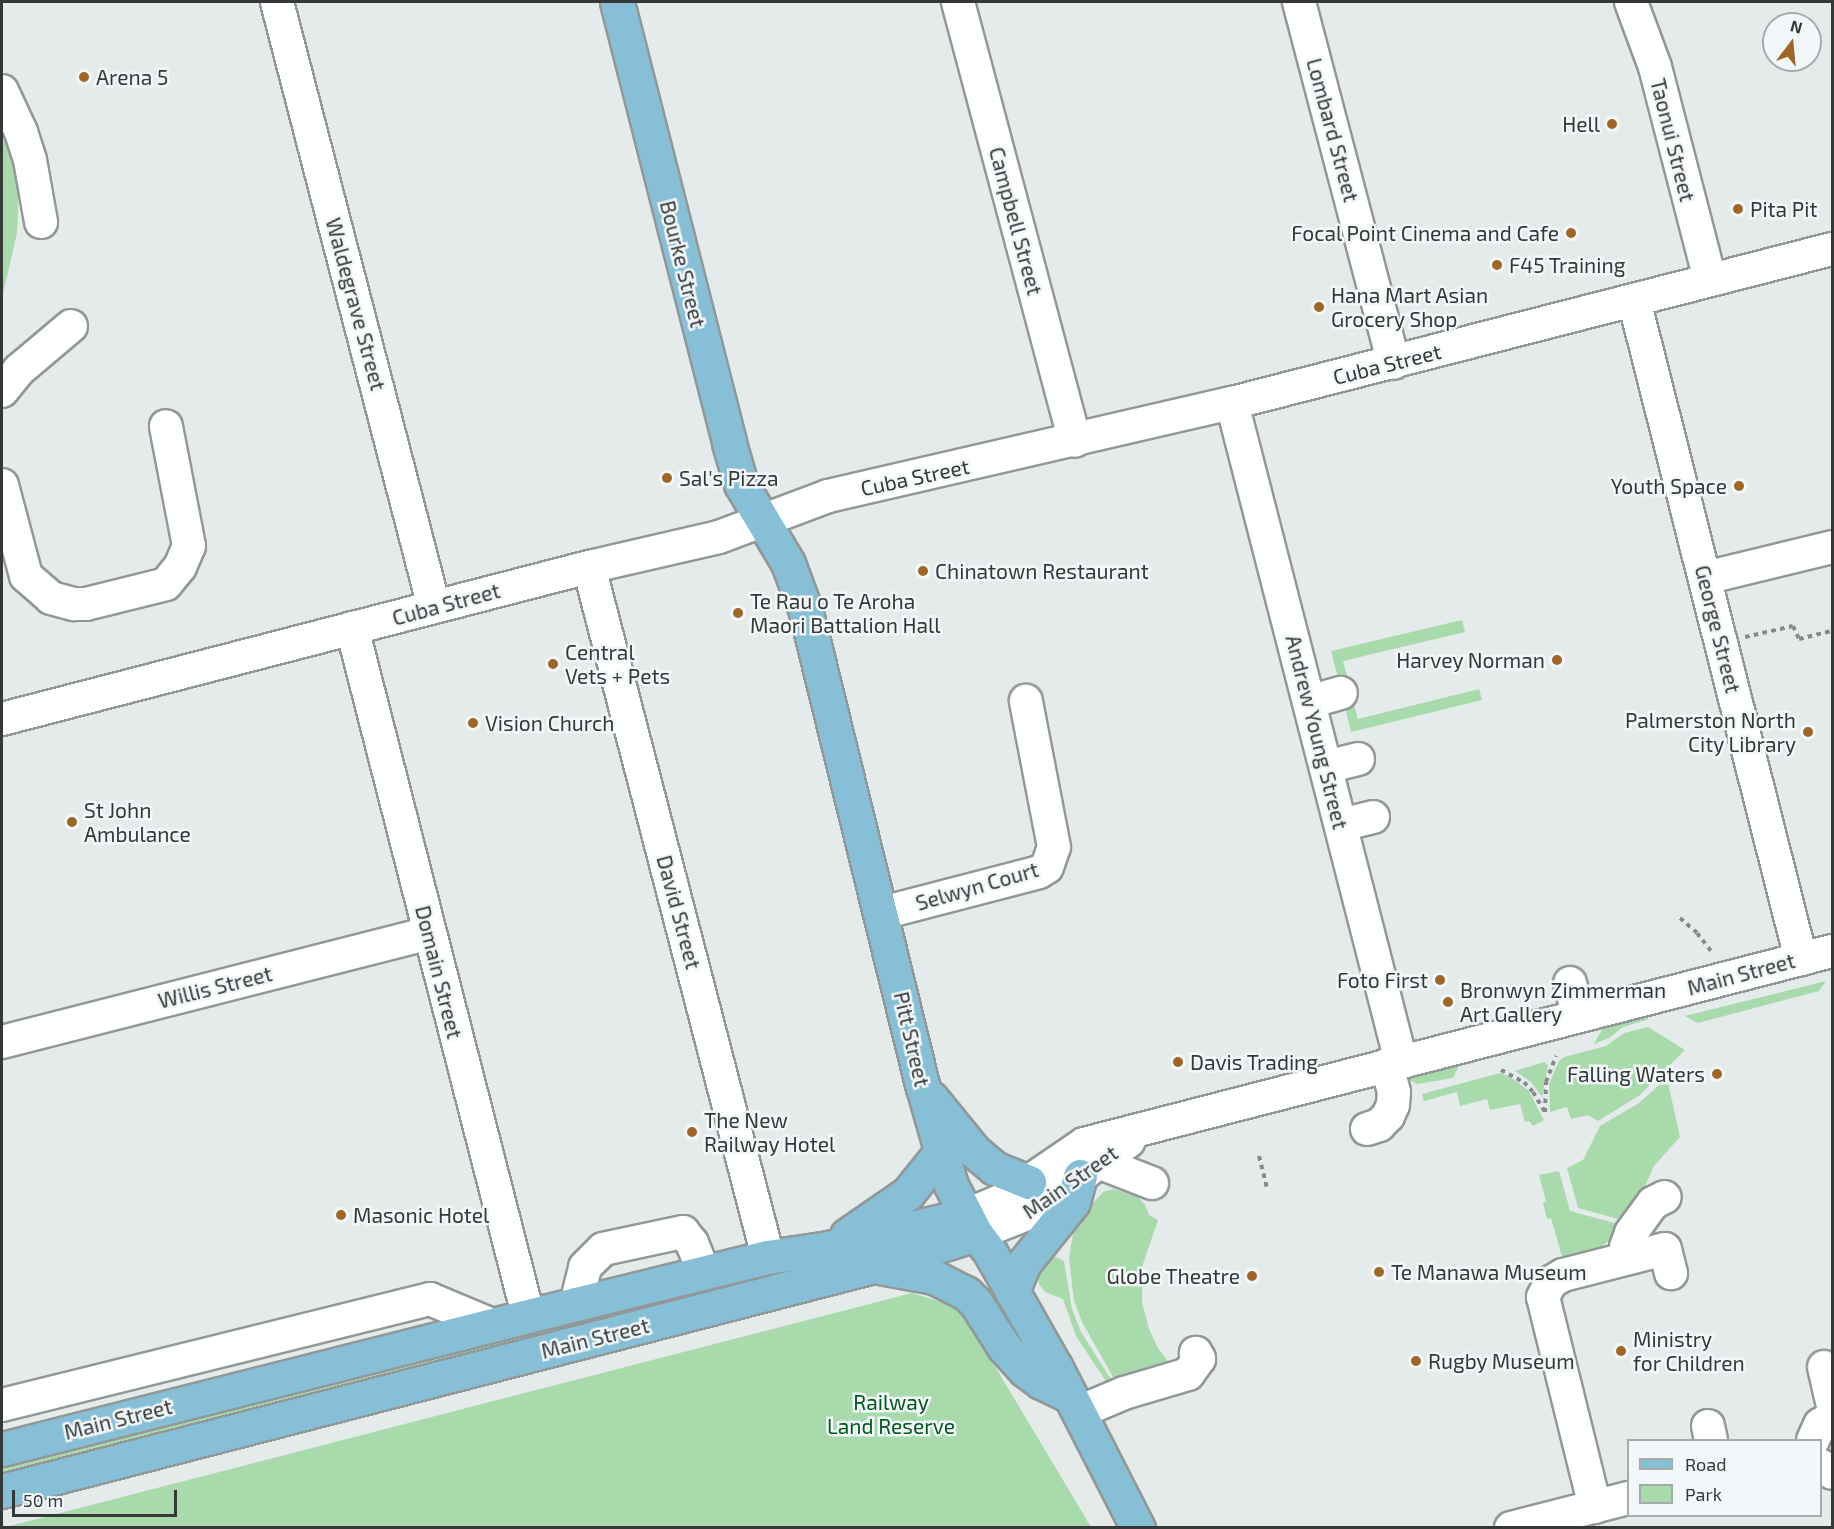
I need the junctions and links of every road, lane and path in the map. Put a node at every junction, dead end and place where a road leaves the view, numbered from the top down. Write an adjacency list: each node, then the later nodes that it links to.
1 (278, 2): 22 (street, Waldegrave Street)
2 (958, 2): 16 (street, Campbell Street)
3 (1299, 2): 12 (street, Lombard Street)
4 (1631, 2): 9 (street, Taonui Street)
5 (617, 9): 18 (main road, Bourke Street)
6 (2, 91): 7 (street)
7 (41, 222)
8 (1833, 249): 9 (street, Cuba Street)
9 (1710, 280): 10 (street, Cuba Street)
10 (1634, 300): 12 (street, Cuba Street); 21 (street, George Street)
11 (71, 326): 13 (street)
12 (1394, 363): 14 (street, Cuba Street)
13 (2, 391)
14 (1232, 403): 16 (street, Cuba Street); 28 (street, Andrew Young Street)
15 (166, 426): 17 (street)
16 (1075, 441): 18 (street, Cuba Street)
17 (2, 485)
18 (762, 522): 20 (street, Cuba Street); 34 (main road, Pitt Street)
19 (1833, 547): 21 (street)
20 (589, 567): 22 (street, Cuba Street); 58 (street, David Street)
21 (1705, 578): 25 (street, George Street)
22 (434, 607): 23 (street, Cuba Street)
23 (352, 628): 29 (street, Cuba Street); 36 (street, Domain Street)
24 (1833, 631): 25 (path)
25 (1721, 642): 39 (street, George Street)
26 (1341, 693): 28 (street)
27 (1026, 701): 34 (street, Selwyn Court)
28 (1309, 702): 31 (street, Andrew Young Street)
29 (2, 719)
30 (1358, 759): 31 (street)
31 (1326, 767): 33 (street, Andrew Young Street)
32 (1373, 817): 33 (street)
33 (1341, 825): 44 (street, Andrew Young Street)
34 (882, 913): 46 (main road, Pitt Street)
35 (1680, 918): 37 (path)
36 (429, 933): 42 (street, Willis Street); 65 (street, Domain Street)
37 (1711, 951)
38 (1833, 951): 39 (street, Main Street)
39 (1801, 959): 41 (street, Main Street)
40 (1570, 983): 41 (street)
41 (1579, 1016): 44 (street, Main Street)
42 (2, 1042)
43 (1556, 1056): 45 (path)
44 (1394, 1063): 47 (street, Main Street); 48 (street, Andrew Young Street)
45 (1501, 1070)
46 (923, 1087): 49 (main road, Pitt Street); 52 (main road)
47 (1162, 1123): 51 (street, Main Street); 52 (street, Main Street)
48 (1367, 1129)
49 (941, 1152): 56 (main road, Pitt Street); 57 (main road)
50 (1259, 1156): 54 (path)
51 (1089, 1169): 53 (street); 56 (street, Main Street); 63 (main road)
52 (1029, 1182): 56 (street, Main Street)
53 (1152, 1183)
54 (1267, 1189)
55 (1665, 1197): 59 (street)
56 (971, 1224): 57 (main road, Main Street); 60 (main road, Main Street); 63 (main road, Pitt Street)
57 (828, 1248): 58 (main road, Main Street)
58 (768, 1257): 61 (main road, Main Street)
59 (1628, 1258): 62 (street); 81 (street)
60 (874, 1266): 73 (main road); 79 (main road, Main Street)
61 (704, 1273): 64 (main road, Main Street); 64 (street)
62 (1671, 1273)
63 (1012, 1292): 73 (main road, Pitt Street)
64 (576, 1304): 65 (main road, Main Street)
65 (528, 1316): 66 (main road, Main Street)
66 (492, 1324): 67 (street); 70 (main road, Main Street)
67 (294, 1332): 70 (street); 71 (street)
68 (1196, 1353): 73 (street)
69 (1824, 1368): 72 (street)
70 (304, 1372): 76 (main road, Main Street)
71 (113, 1377): 74 (street); 76 (street)
72 (1833, 1402)
73 (1075, 1404): 82 (main road, Pitt Street)
74 (2, 1405)
75 (1833, 1417): 77 (street)
76 (122, 1418): 78 (main road, Main Street)
77 (1813, 1439)
78 (2, 1449)
79 (2, 1491)
80 (1627, 1499): 81 (street)
81 (1595, 1507): 83 (street)
82 (1138, 1527)
83 (1511, 1527)

